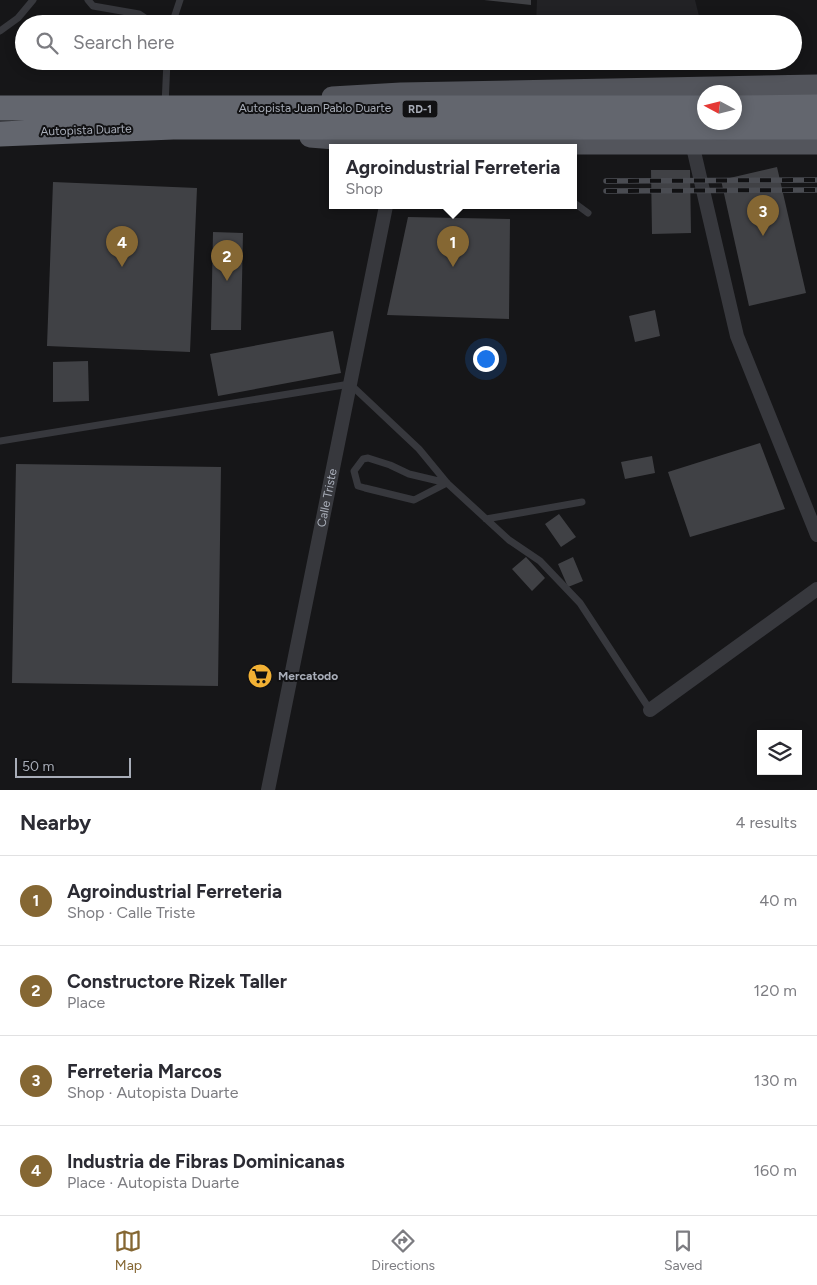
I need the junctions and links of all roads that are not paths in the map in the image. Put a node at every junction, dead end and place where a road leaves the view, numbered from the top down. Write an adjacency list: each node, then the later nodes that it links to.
1 (33, 0): 4 (lane)
2 (88, 0): 5 (lane)
3 (180, 0): 6 (lane)
4 (20, 15)
5 (141, 15)
6 (175, 15)
7 (15, 20): 8 (lane)
8 (0, 31)
9 (168, 70): 15 (lane)
10 (817, 85): 15 (main road)
11 (817, 107): 13 (highway)
12 (0, 108): 15 (highway, Autopista Duarte / RD-1)
13 (742, 108)
14 (697, 110): 16 (highway, RD-1)
15 (170, 114): 16 (highway, Autopista Juan Pablo Duarte / RD-1); 18 (highway, Autopista Duarte / RD-1); 20 (main road)
16 (666, 118): 17 (highway, RD-1)
17 (817, 127)
18 (0, 134)
19 (692, 142): 21 (main road); 22 (main road); 31 (street)
20 (383, 144)
21 (577, 144)
22 (817, 144)
23 (577, 205): 25 (lane)
24 (385, 209): 26 (street, Calle Triste)
25 (588, 213)
26 (350, 384): 27 (lane); 28 (lane); 34 (street, Calle Triste)
27 (0, 440)
28 (447, 483): 28 (lane); 30 (lane)
29 (582, 502): 30 (lane)
30 (486, 519): 33 (lane)
31 (817, 535)
32 (817, 589): 33 (street)
33 (650, 710)
34 (268, 790)

